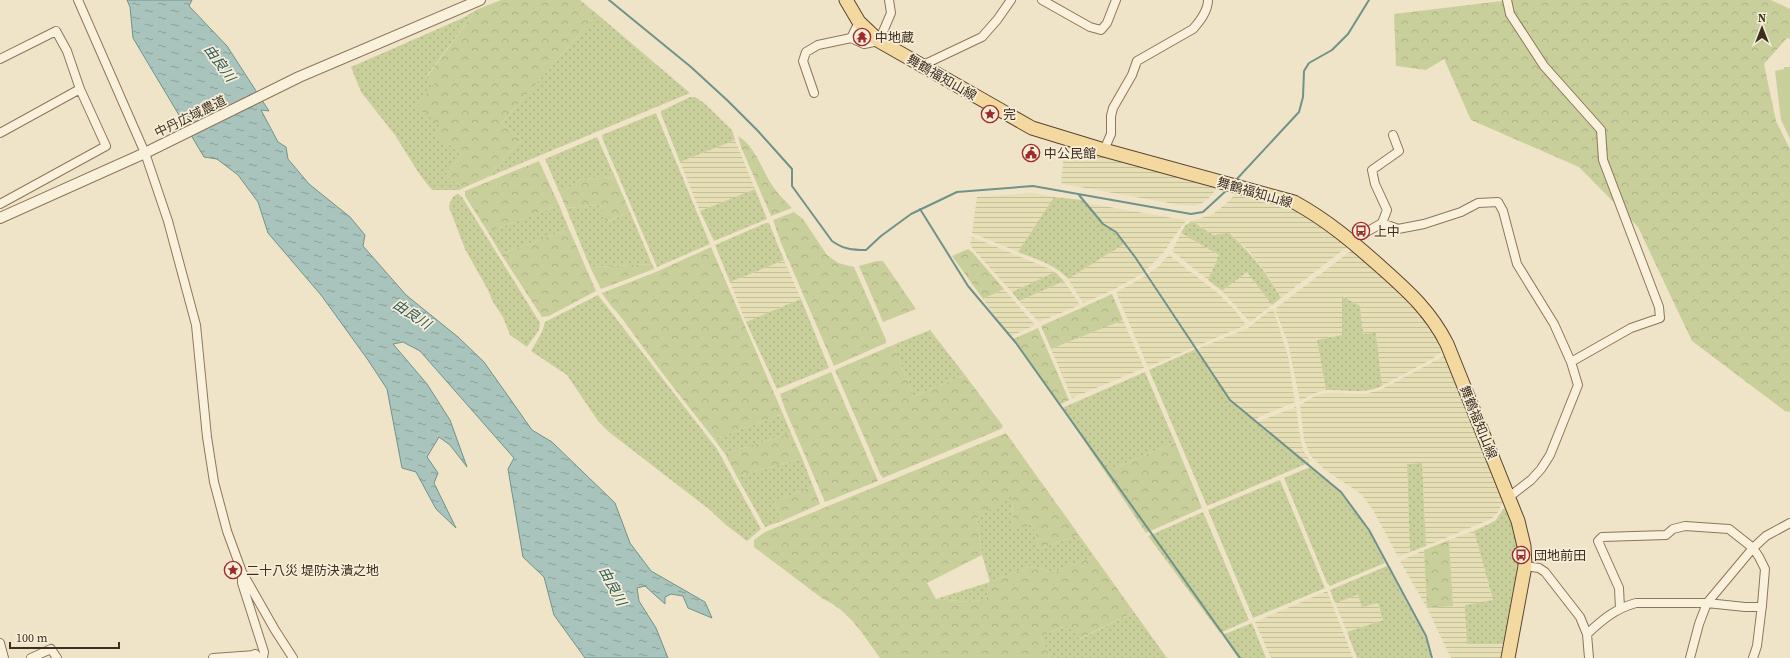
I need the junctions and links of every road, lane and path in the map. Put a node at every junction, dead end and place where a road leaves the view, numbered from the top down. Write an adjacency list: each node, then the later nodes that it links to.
1 (78, 0): 20 (street)
2 (480, 0): 20 (street, 中丹広域農道)
3 (846, 0): 10 (main road, 舞鶴福知山線)
4 (889, 0): 12 (street)
5 (1011, 0): 14 (street)
6 (1042, 0): 7 (street)
7 (1116, 0)
8 (1208, 0): 19 (street)
9 (1507, 0): 25 (street)
10 (859, 22): 11 (street); 12 (main road, 舞鶴福知山線)
11 (851, 38): 12 (street); 16 (street)
12 (879, 41): 14 (main road, 舞鶴福知山線)
13 (0, 59): 15 (street)
14 (923, 65): 19 (main road, 舞鶴福知山線)
15 (80, 89): 17 (street); 21 (street)
16 (814, 93)
17 (0, 133)
18 (1393, 135): 23 (street)
19 (1104, 150): 24 (main road, 舞鶴福知山線)
20 (145, 153): 22 (street, 中丹広域農道); 30 (street)
21 (0, 204)
22 (0, 218)
23 (1382, 223): 24 (street); 25 (street)
24 (1351, 241): 26 (main road, 舞鶴福知山線)
25 (1571, 362): 26 (street)
26 (1509, 497): 29 (main road, 舞鶴福知山線)
27 (1790, 523): 28 (street)
28 (1753, 548): 31 (street); 32 (street); 33 (street)
29 (1525, 566): 34 (street); 42 (main road, 舞鶴福知山線)
30 (242, 572): 36 (street); 41 (street)
31 (1707, 603): 32 (street); 33 (street); 44 (street)
32 (1762, 607): 45 (street)
33 (1620, 608): 34 (street)
34 (1586, 634): 43 (street)
35 (0, 644): 37 (street)
36 (258, 657): 40 (street)
37 (4, 658)
38 (31, 658): 39 (street)
39 (57, 658)
40 (213, 658)
41 (293, 658)
42 (1508, 658)
43 (1589, 658)
44 (1690, 658)
45 (1753, 658)

